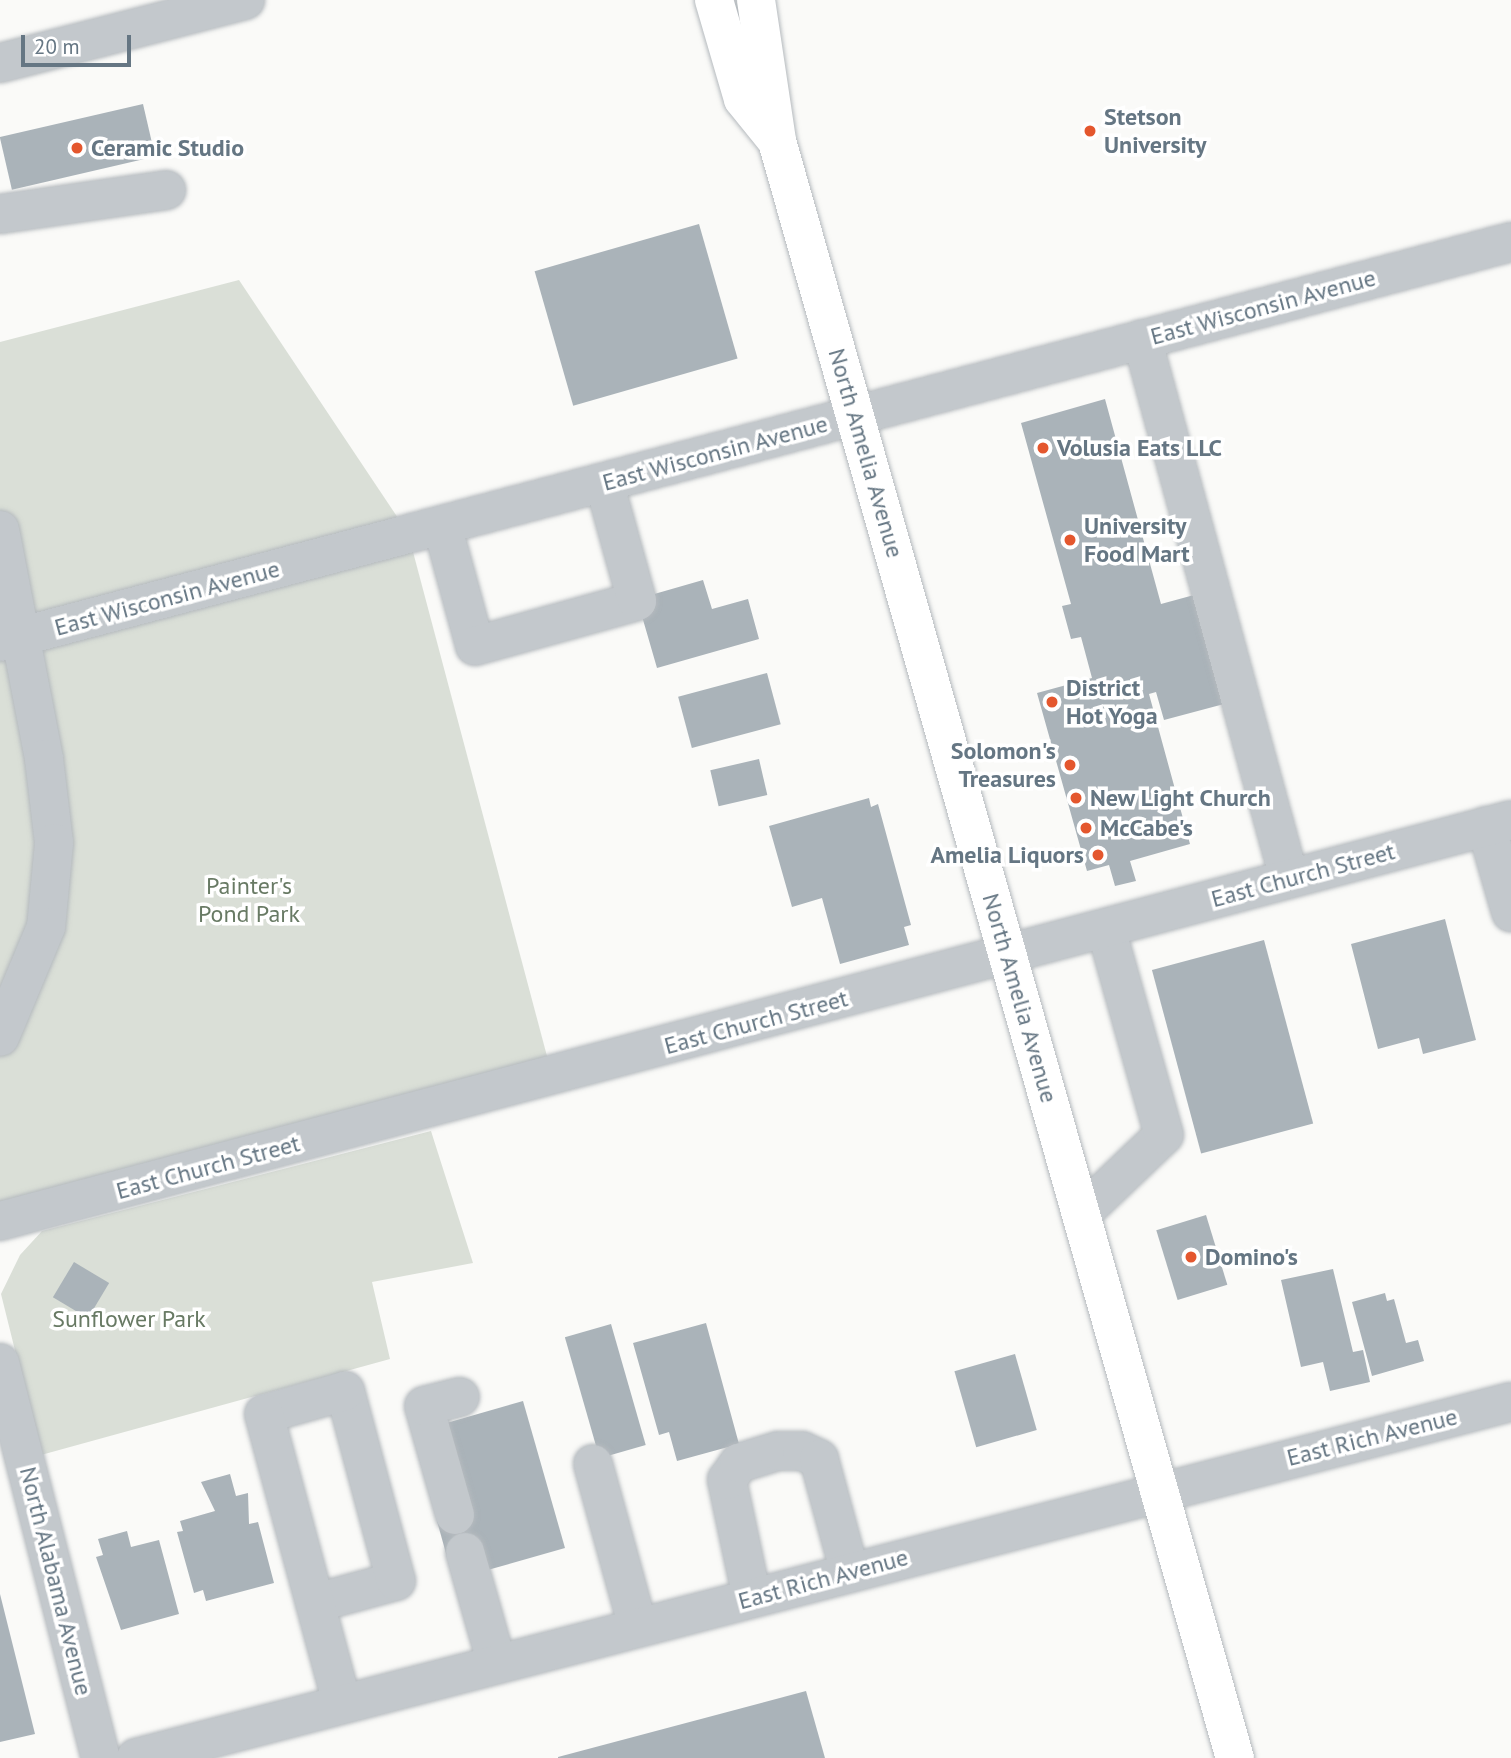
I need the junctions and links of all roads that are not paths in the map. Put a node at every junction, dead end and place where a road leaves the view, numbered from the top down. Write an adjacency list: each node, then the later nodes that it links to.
1 (245, 0): 4 (street)
2 (714, 0): 5 (main road, North Amelia Avenue)
3 (756, 0): 5 (main road, North Amelia Avenue)
4 (0, 63)
5 (777, 141): 10 (main road, North Amelia Avenue)
6 (166, 190): 7 (street)
7 (0, 214)
8 (1511, 242): 9 (street, East Wisconsin Avenue)
9 (1142, 339): 10 (street, East Wisconsin Avenue); 16 (street)
10 (856, 415): 11 (street, East Wisconsin Avenue); 19 (main road, North Amelia Avenue)
11 (604, 482): 12 (street, East Wisconsin Avenue); 12 (street)
12 (442, 525): 14 (street, East Wisconsin Avenue)
13 (0, 530): 14 (street)
14 (8, 640): 20 (street)
15 (1499, 823): 16 (street, East Church Street); 17 (street)
16 (1289, 878): 18 (street, East Church Street)
17 (1511, 912)
18 (1106, 929): 19 (street, East Church Street); 21 (street)
19 (1007, 955): 21 (main road, North Amelia Avenue); 22 (street, East Church Street)
20 (0, 1037)
21 (1082, 1213): 27 (main road, North Amelia Avenue)
22 (0, 1221)
23 (0, 1363): 36 (street, North Alabama Avenue)
24 (460, 1397): 28 (street)
25 (1511, 1402): 27 (street, East Rich Avenue)
26 (593, 1464): 33 (street)
27 (1163, 1491): 30 (street, East Rich Avenue); 38 (main road, North Amelia Avenue)
28 (455, 1515)
29 (465, 1552): 34 (street)
30 (850, 1573): 31 (street, East Rich Avenue); 31 (street)
31 (752, 1598): 33 (street, East Rich Avenue)
32 (315, 1603): 32 (street); 35 (street)
33 (638, 1628): 34 (street, East Rich Avenue)
34 (497, 1664): 35 (street, East Rich Avenue)
35 (342, 1704): 37 (street, East Rich Avenue)
36 (101, 1758)
37 (135, 1758)
38 (1235, 1758)

